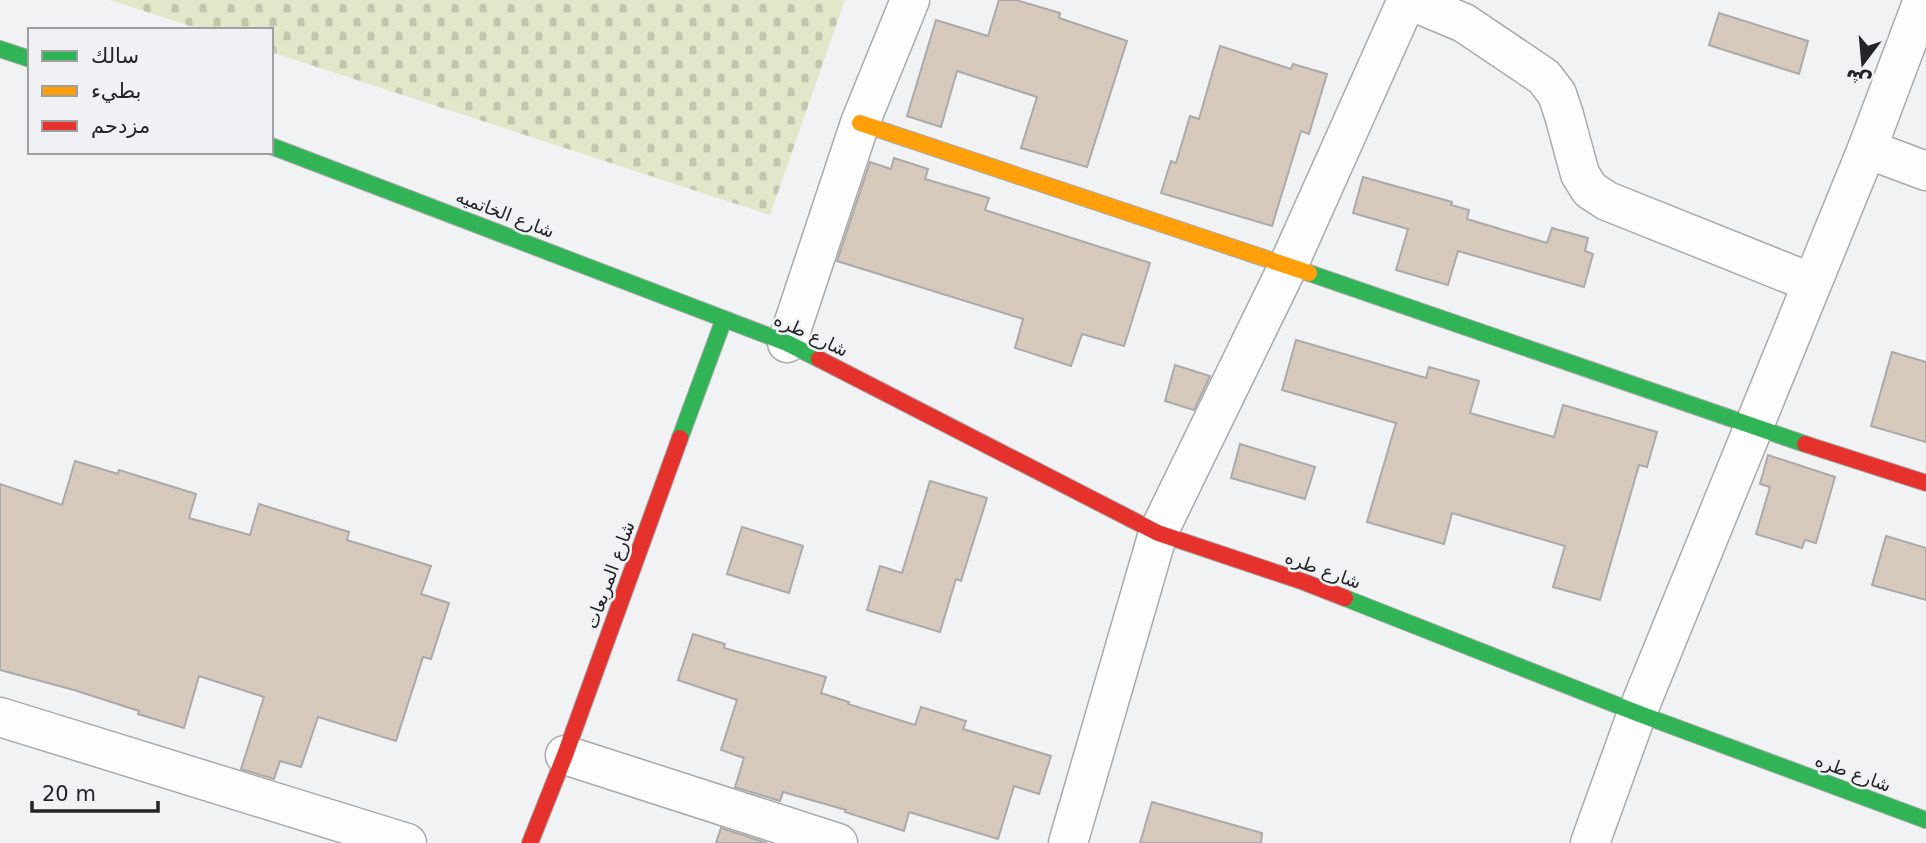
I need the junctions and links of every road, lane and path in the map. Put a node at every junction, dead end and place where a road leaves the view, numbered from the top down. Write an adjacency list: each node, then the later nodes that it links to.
1 (911, 0): 6 (street)
2 (1408, 0): 10 (street); 11 (street)
3 (1923, 0): 8 (street)
4 (0, 49): 5 (main road)
5 (28, 58)
6 (860, 123): 10 (main road); 13 (street)
7 (273, 147): 12 (main road, شارع الخاتميه)
8 (1867, 149): 9 (street); 11 (street)
9 (1926, 171)
10 (1288, 266): 14 (main road); 16 (street)
11 (1812, 283): 14 (street)
12 (724, 319): 13 (main road, شارع طره); 19 (main road, شارع المربعات)
13 (787, 343): 16 (main road, شارع طره)
14 (1753, 428): 15 (main road); 17 (street)
15 (1926, 483)
16 (1158, 534): 17 (main road, شارع طره); 24 (street)
17 (1637, 713): 20 (main road, شارع طره); 25 (street)
18 (0, 717): 21 (street)
19 (565, 755): 22 (main road, شارع المربعات); 23 (street)
20 (1926, 820)
21 (407, 843)
22 (530, 843)
23 (838, 843)
24 (1068, 843)
25 (1590, 843)

